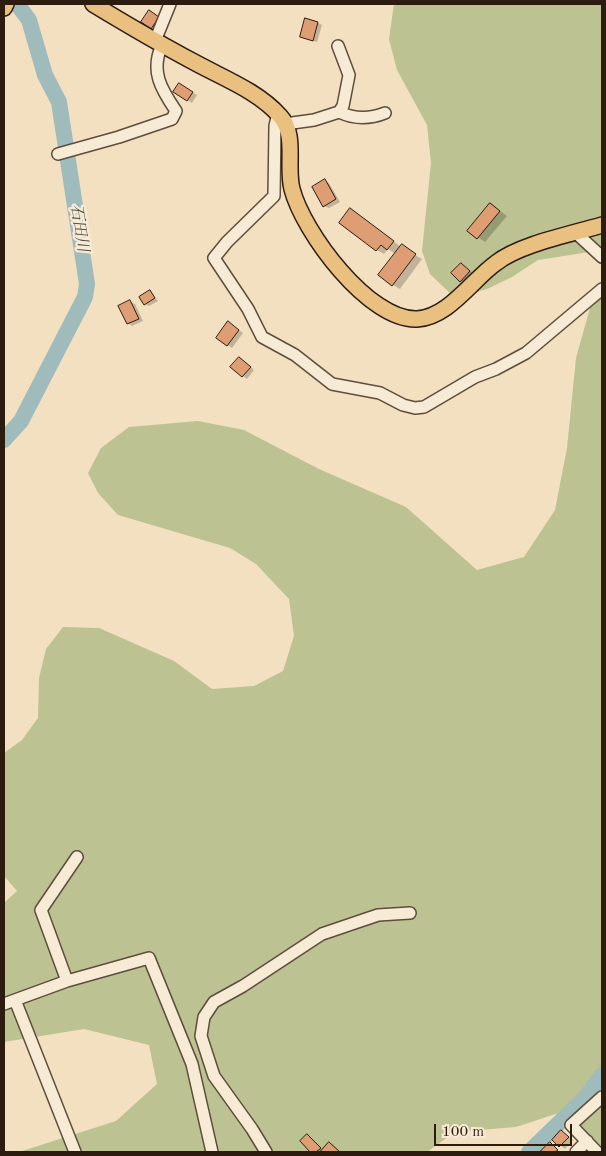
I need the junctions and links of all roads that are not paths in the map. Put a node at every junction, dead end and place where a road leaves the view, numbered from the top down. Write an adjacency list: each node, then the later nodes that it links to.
1 (6, 4): 4 (main road)
2 (93, 4): 5 (main road)
3 (170, 4): 5 (street)
4 (4, 8)
5 (158, 43): 9 (main road); 10 (street)
6 (338, 46): 7 (street)
7 (339, 112): 8 (street); 9 (street)
8 (385, 113)
9 (282, 119): 12 (main road); 14 (street)
10 (58, 154)
11 (602, 225): 12 (main road)
12 (576, 233): 13 (street)
13 (602, 257)
14 (602, 289)
15 (77, 857): 17 (street)
16 (410, 914): 24 (street)
17 (67, 981): 18 (street); 23 (street)
18 (15, 1000): 19 (street); 22 (street)
19 (4, 1004)
20 (602, 1097): 21 (street)
21 (587, 1141): 25 (street); 26 (street)
22 (75, 1152)
23 (212, 1152)
24 (266, 1152)
25 (576, 1152)
26 (597, 1152)

